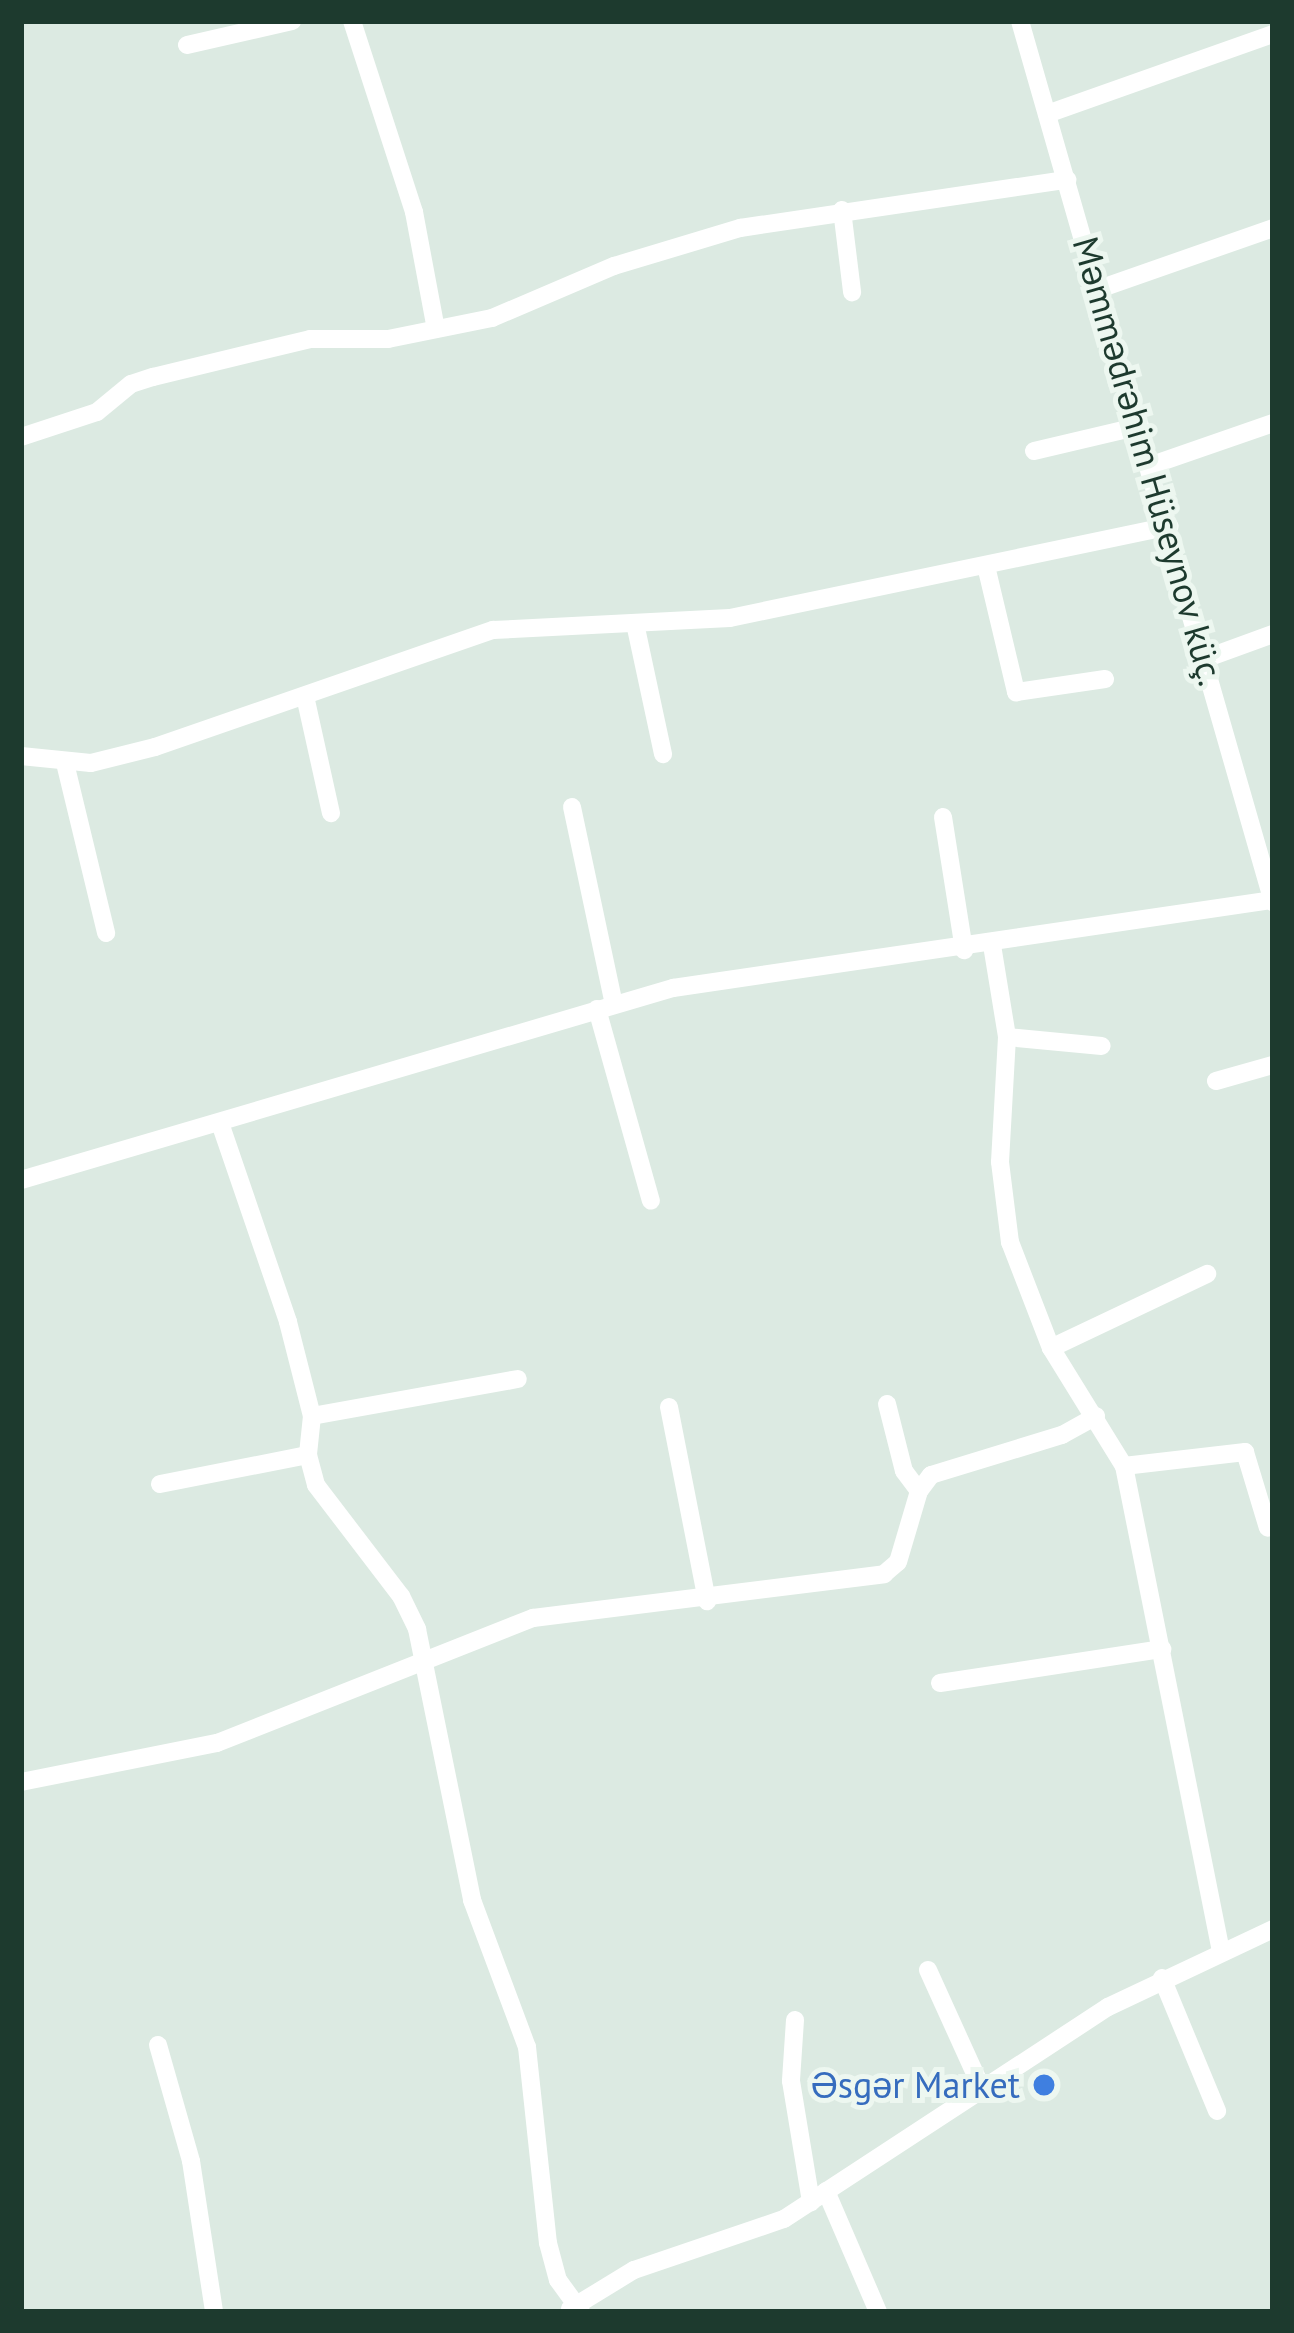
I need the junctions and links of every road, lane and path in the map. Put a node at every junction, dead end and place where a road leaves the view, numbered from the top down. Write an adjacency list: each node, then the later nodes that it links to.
1 (292, 21): 5 (street)
2 (352, 21): 12 (street)
3 (1020, 21): 6 (street, Məmmədrəhim Hüseynov küç.)
4 (1273, 34): 6 (street)
5 (187, 45)
6 (1047, 114): 7 (street, Məmmədrəhim Hüseynov küç.)
7 (1067, 180): 8 (street); 10 (street, Məmmədrəhim Hüseynov küç.)
8 (842, 210): 11 (street); 12 (street)
9 (1273, 228): 10 (street)
10 (1099, 289): 14 (street, Məmmədrəhim Hüseynov küç.)
11 (852, 292)
12 (436, 329): 15 (street)
13 (1273, 423): 17 (street)
14 (1140, 426): 16 (street); 17 (street, Məmmədrəhim Hüseynov küç.)
15 (21, 436)
16 (1034, 451)
17 (1152, 465): 18 (street, Məmmədrəhim Hüseynov küç.)
18 (1169, 526): 19 (street); 22 (street, Məmmədrəhim Hüseynov küç.)
19 (986, 566): 20 (street); 23 (street)
20 (636, 628): 24 (street); 25 (street)
21 (1273, 634): 22 (street)
22 (1207, 658): 31 (street, Məmmədrəhim Hüseynov küç.)
23 (1105, 679)
24 (305, 696): 27 (street); 29 (street)
25 (663, 754)
26 (21, 756): 27 (street)
27 (65, 763): 33 (street)
28 (572, 807): 36 (street)
29 (331, 813)
30 (944, 817): 35 (street)
31 (1267, 850): 32 (street, Məmmədrəhim Hüseynov küç.)
32 (1273, 901): 34 (street)
33 (106, 933)
34 (992, 945): 35 (street); 37 (street)
35 (964, 950): 36 (street)
36 (606, 1007): 41 (street); 43 (street)
37 (1007, 1037): 38 (street); 45 (street)
38 (1102, 1046)
39 (1273, 1065): 40 (street)
40 (1216, 1081)
41 (220, 1123): 42 (street); 49 (street)
42 (21, 1180)
43 (650, 1201)
44 (1207, 1274): 45 (street)
45 (1051, 1348): 50 (street)
46 (518, 1379): 49 (street)
47 (887, 1404): 54 (street)
48 (669, 1407): 56 (street)
49 (311, 1416): 51 (street)
50 (1096, 1416): 52 (street); 54 (street)
51 (308, 1455): 53 (street); 58 (street)
52 (1124, 1466): 55 (street); 57 (street)
53 (160, 1484)
54 (919, 1491): 56 (street)
55 (1268, 1528)
56 (707, 1601): 58 (street)
57 (1162, 1649): 59 (street); 62 (street)
58 (425, 1667): 60 (street); 70 (street)
59 (940, 1683)
60 (21, 1782)
61 (1273, 1929): 62 (street)
62 (1221, 1951): 64 (street)
63 (928, 1970): 67 (street)
64 (1162, 1978): 67 (street); 68 (street)
65 (795, 2020): 69 (street)
66 (158, 2045): 71 (street)
67 (982, 2089): 69 (street)
68 (1216, 2110)
69 (818, 2197): 70 (street); 72 (street)
70 (574, 2309)
71 (214, 2312)
72 (878, 2312)

